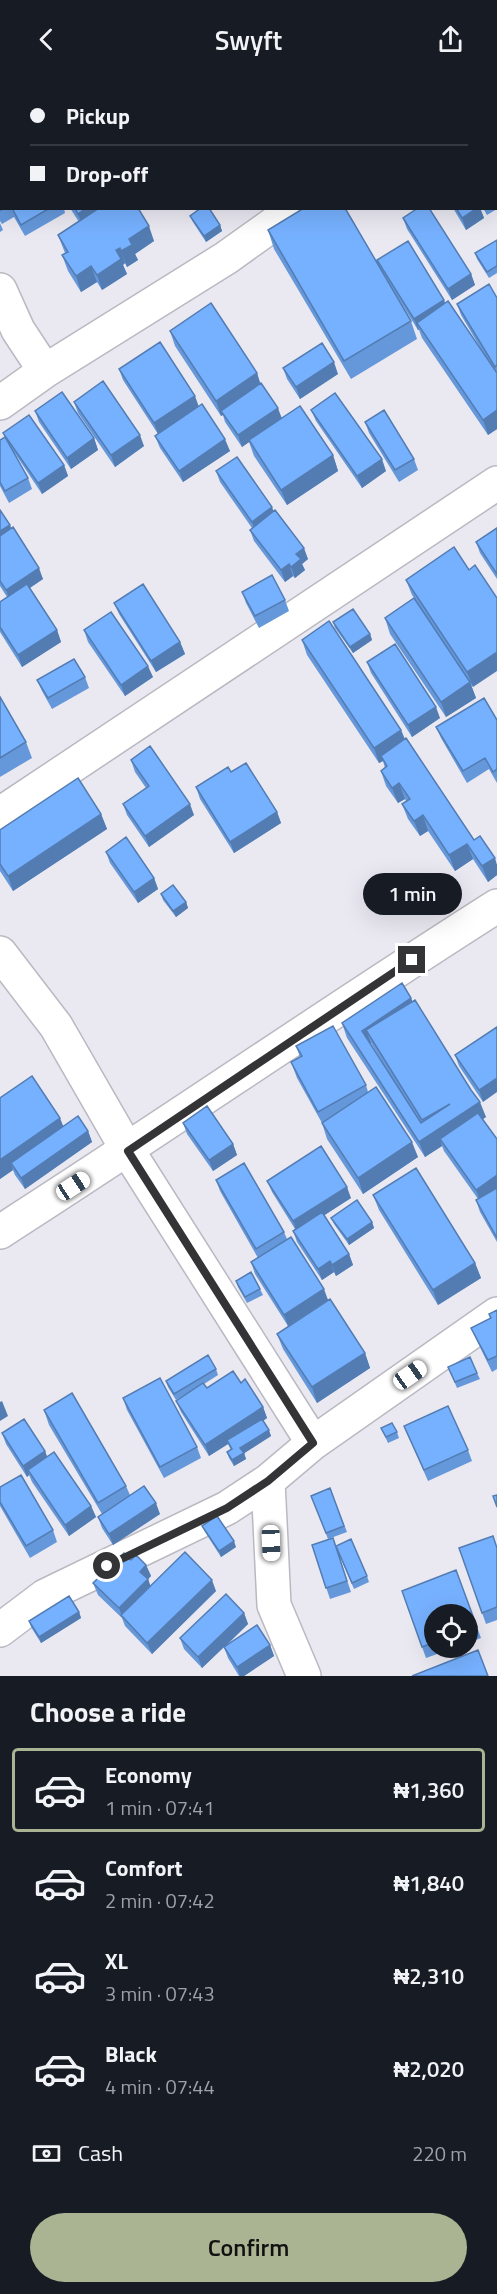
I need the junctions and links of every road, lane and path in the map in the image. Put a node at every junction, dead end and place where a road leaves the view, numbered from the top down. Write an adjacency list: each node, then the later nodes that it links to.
1 (293, 210): 3 (street)
2 (0, 290): 3 (street)
3 (45, 371): 4 (street)
4 (0, 404)
5 (497, 483): 6 (street)
6 (0, 814)
7 (497, 906): 9 (street)
8 (0, 953): 9 (street)
9 (128, 1151): 10 (street); 12 (street)
10 (0, 1232)
11 (497, 1314): 12 (street)
12 (313, 1443): 13 (street)
13 (268, 1481): 14 (street); 15 (street)
14 (0, 1630)
15 (304, 1676)

